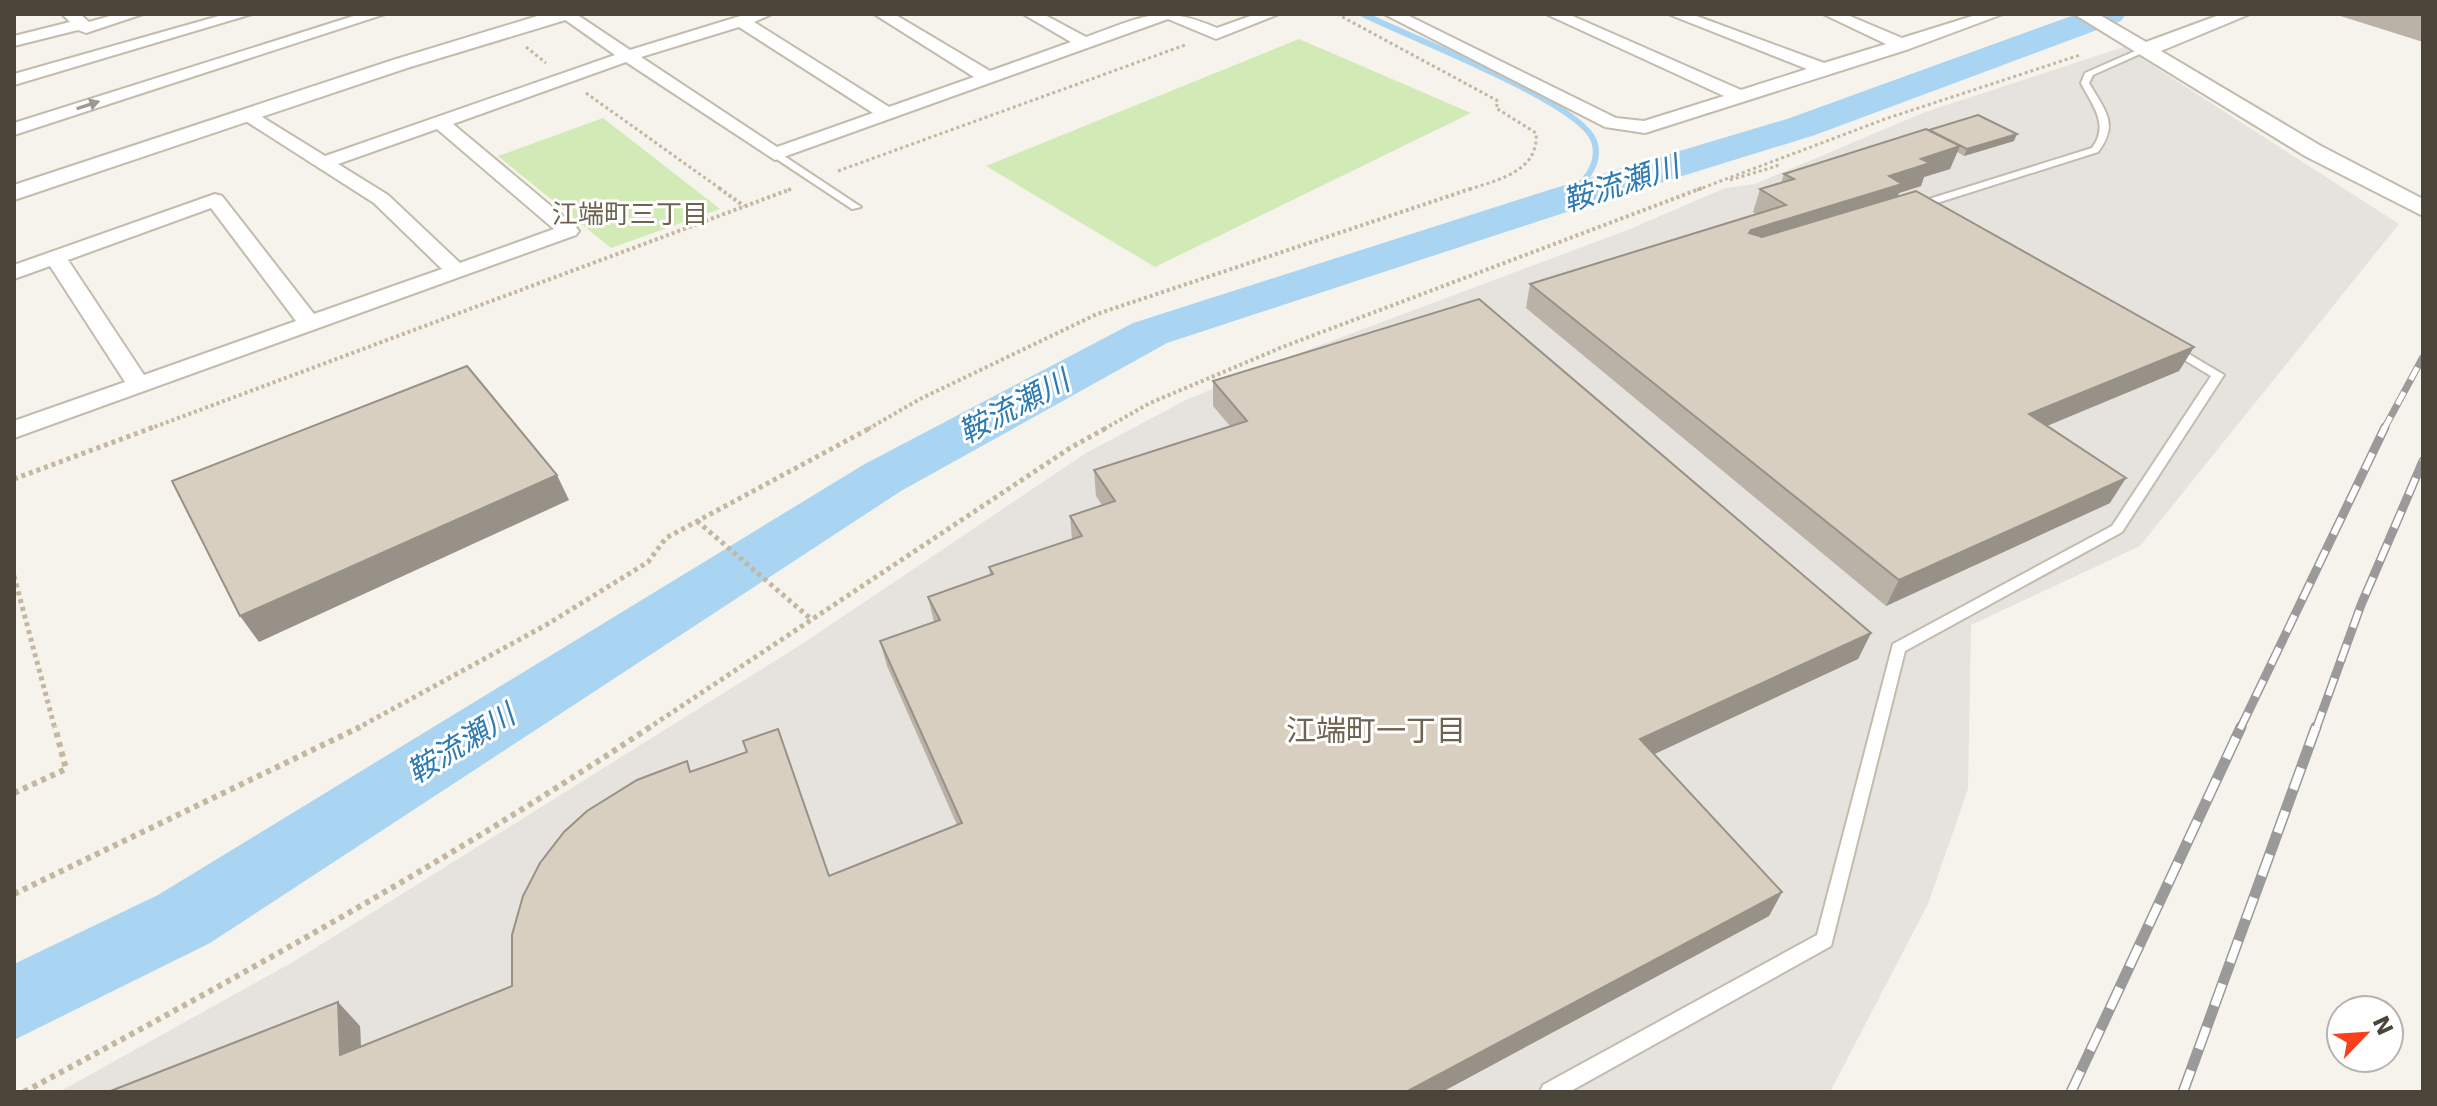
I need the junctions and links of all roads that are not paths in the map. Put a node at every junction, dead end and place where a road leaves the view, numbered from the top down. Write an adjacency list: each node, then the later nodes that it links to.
1 (135, 14): 18 (street)
2 (244, 14): 27 (street)
3 (377, 14): 32 (street, one-way to 3)
4 (565, 14): 24 (street); 30 (street)
5 (764, 14): 19 (street)
6 (882, 14): 26 (street)
7 (1031, 14): 21 (street)
8 (1168, 14): 9 (street); 21 (street)
9 (1271, 14)
10 (1554, 14): 28 (street)
11 (1676, 14): 25 (street)
12 (1831, 14): 22 (street)
13 (1995, 14): 17 (street)
14 (2084, 14): 23 (street)
15 (2240, 14): 23 (street)
16 (1403, 16): 28 (street)
17 (1968, 17): 22 (street)
18 (76, 19): 20 (street)
19 (741, 21): 24 (street); 29 (street)
20 (14, 41)
21 (1084, 43): 26 (street)
22 (1903, 45): 25 (street)
23 (2137, 45): 37 (lane); 38 (street)
24 (631, 55): 31 (street); 33 (street)
25 (1823, 69): 28 (street)
26 (989, 78): 29 (street)
27 (14, 80)
28 (1739, 96)
29 (887, 114): 33 (street)
30 (247, 116): 34 (street); 35 (street)
31 (439, 122): 34 (street); 40 (street)
32 (14, 129)
33 (775, 154): 36 (lane)
34 (323, 163): 40 (street)
35 (14, 193)
36 (856, 207)
37 (1921, 208)
38 (2423, 209)
39 (55, 257): 41 (street); 42 (street); 44 (street)
40 (456, 271): 42 (street)
41 (14, 272)
42 (309, 323): 44 (street)
43 (2151, 336): 46 (lane)
44 (139, 385): 45 (street)
45 (14, 430)
46 (1550, 1092)

